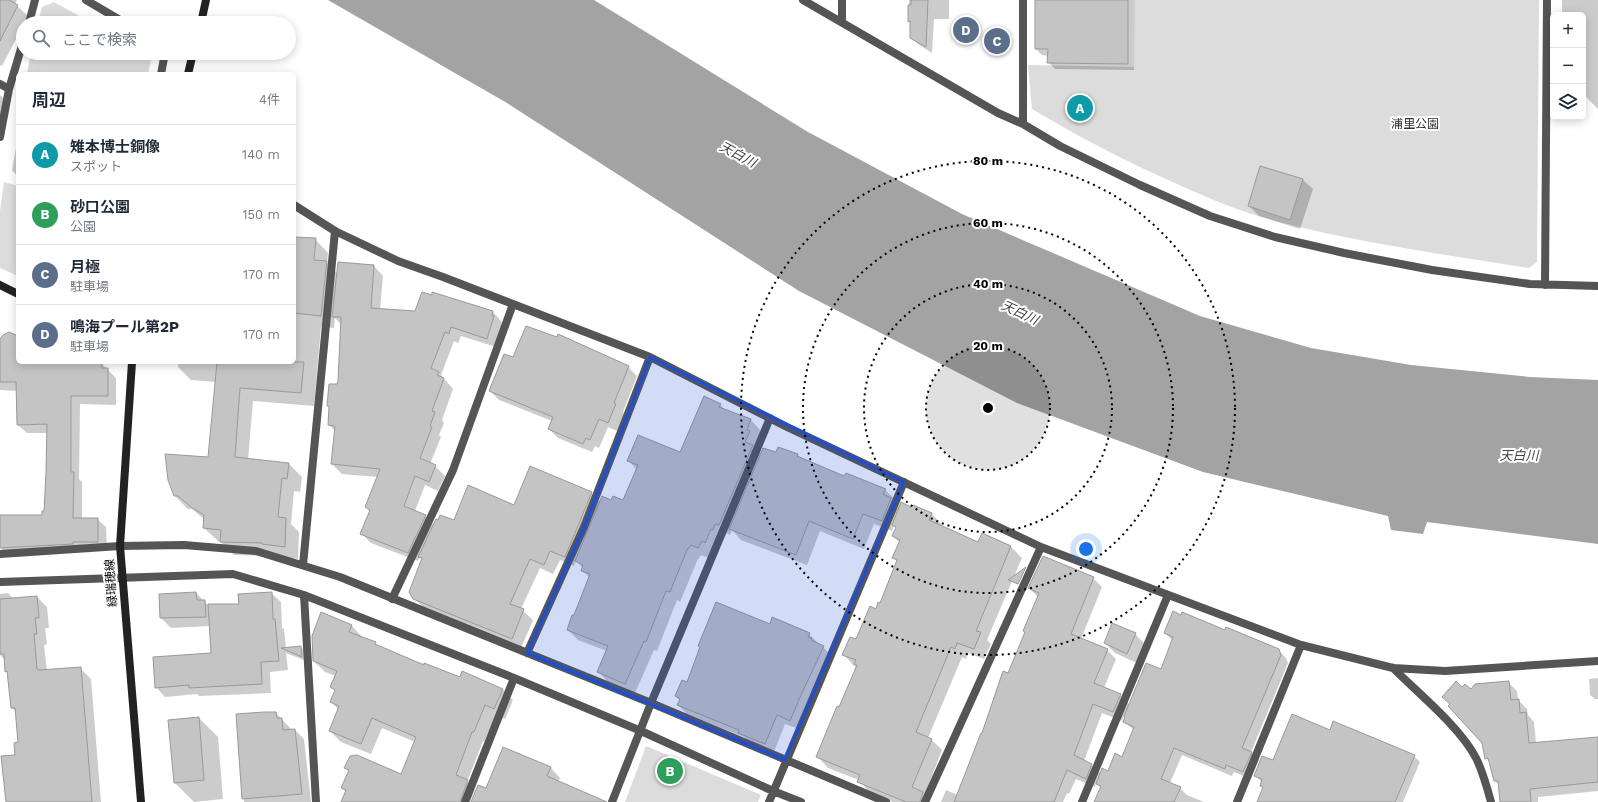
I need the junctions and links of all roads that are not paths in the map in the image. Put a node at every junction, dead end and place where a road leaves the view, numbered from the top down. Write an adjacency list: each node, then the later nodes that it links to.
1 (35, 0): 8 (street)
2 (86, 0): 9 (street)
3 (803, 0): 11 (street)
4 (842, 0): 11 (street)
5 (1023, 0): 19 (street)
6 (1547, 0): 24 (street)
7 (205, 4): 10 (main road)
8 (31, 16)
9 (113, 16)
10 (202, 16)
11 (842, 22): 19 (street)
12 (18, 60): 18 (street)
13 (164, 60): 15 (street)
14 (191, 60): 16 (main road)
15 (161, 72)
16 (188, 72)
17 (0, 84): 18 (street)
18 (9, 89): 20 (street)
19 (1023, 124): 24 (street)
20 (0, 137)
21 (296, 206): 22 (street)
22 (335, 231): 27 (street); 35 (street)
23 (0, 285): 26 (main road)
24 (1545, 285): 25 (street)
25 (1598, 286)
26 (16, 293)
27 (512, 304): 28 (street); 40 (street)
28 (650, 357): 30 (street); 42 (street)
29 (132, 364): 32 (main road, 緑瑞穂線)
30 (770, 418): 31 (street); 46 (street)
31 (904, 482): 33 (street); 48 (street)
32 (120, 546): 34 (street); 35 (street); 36 (main road, 緑瑞穂線)
33 (1041, 547): 39 (street); 57 (street)
34 (0, 554)
35 (303, 566): 40 (street)
36 (122, 578): 37 (street); 38 (street); 50 (main road, 緑瑞穂線)
37 (0, 582)
38 (304, 595): 45 (street); 51 (street)
39 (1168, 595): 41 (street); 58 (street)
40 (392, 599): 42 (street)
41 (1301, 645): 44 (street); 59 (street)
42 (527, 653): 46 (street)
43 (1598, 661): 44 (street)
44 (1393, 668): 60 (street)
45 (514, 678): 47 (street); 52 (street)
46 (651, 703): 47 (street); 48 (street)
47 (641, 731): 49 (street); 53 (street)
48 (786, 760): 49 (street); 56 (street)
49 (773, 791): 54 (street); 55 (street)
50 (141, 802)
51 (316, 802)
52 (465, 802)
53 (612, 802)
54 (769, 802)
55 (801, 802)
56 (886, 802)
57 (925, 802)
58 (1082, 802)
59 (1237, 802)
60 (1491, 802)

